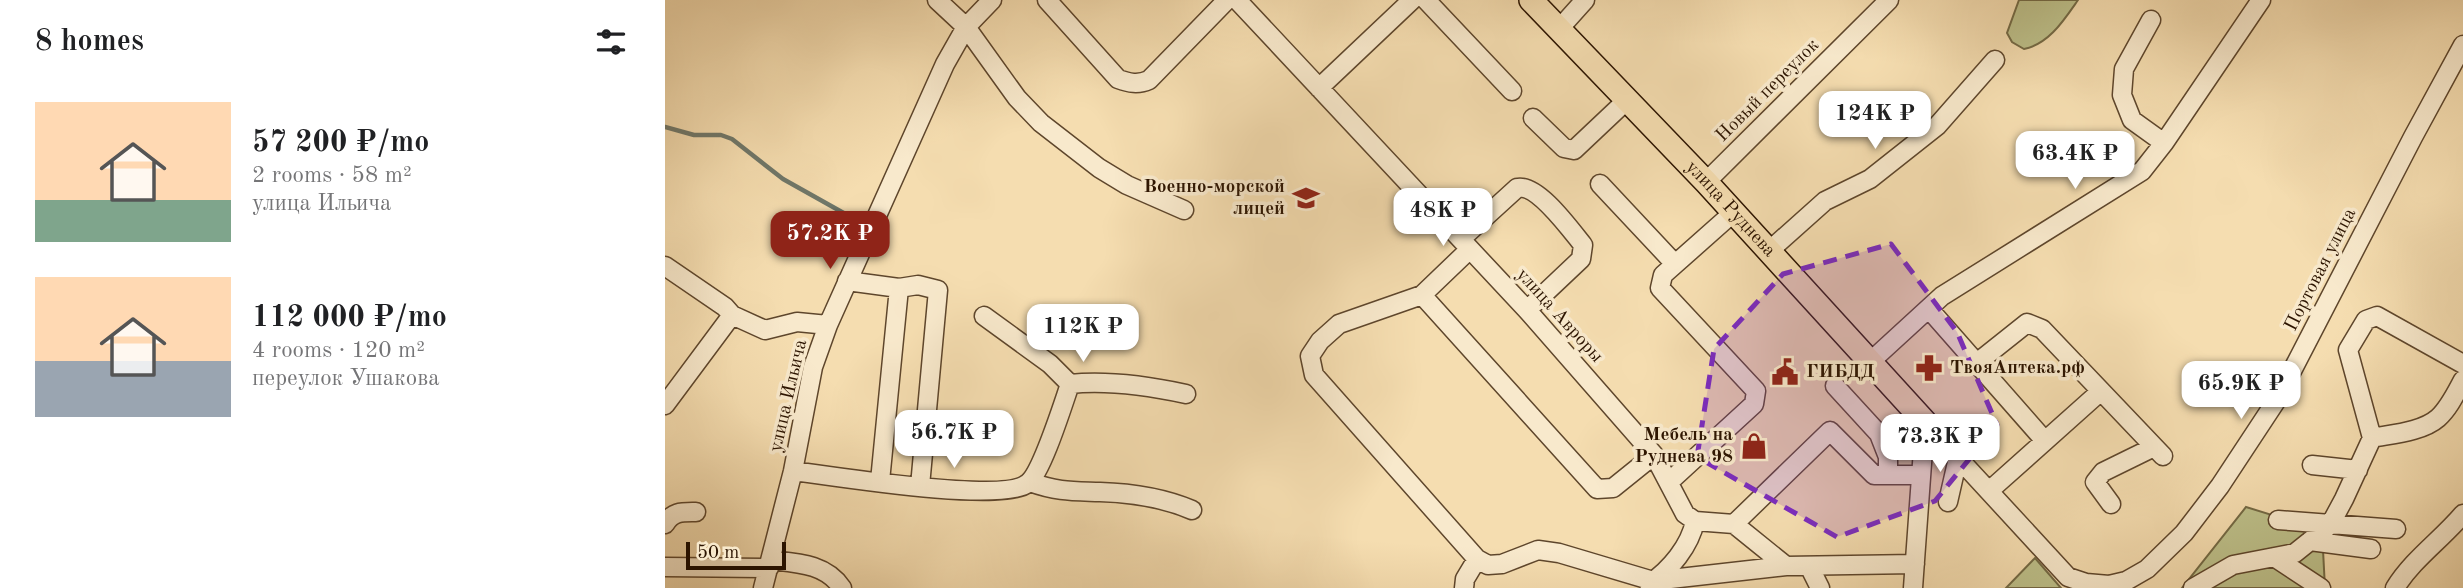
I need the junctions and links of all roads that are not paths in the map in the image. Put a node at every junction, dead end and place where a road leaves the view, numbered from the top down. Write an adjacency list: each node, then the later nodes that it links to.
1 (937, 0): 13 (street)
2 (992, 0): 13 (street, улица Ильича)
3 (1047, 0): 4 (street)
4 (1227, 0)
5 (1237, 0): 17 (street, улица Авроры)
6 (1412, 0): 17 (street)
7 (1426, 0): 18 (street)
8 (1531, 0): 14 (main road, улица Руднева)
9 (1584, 0): 14 (street)
10 (1889, 0): 22 (street, Новый переулок)
11 (2261, 0): 21 (street)
12 (2151, 20): 21 (street)
13 (965, 27): 24 (street); 30 (street, улица Ильича)
14 (1559, 29): 19 (main road, улица Руднева)
15 (2463, 45): 82 (street, Портовая улица)
16 (1995, 60): 27 (street)
17 (1319, 88): 26 (street, улица Авроры)
18 (1511, 91)
19 (1627, 100): 20 (street); 22 (main road, улица Руднева)
20 (1533, 118)
21 (2164, 143): 33 (street)
22 (1706, 182): 25 (main road, улица Руднева)
23 (1600, 184): 28 (street)
24 (1184, 210)
25 (1734, 212): 27 (main road, улица Руднева); 28 (street)
26 (1465, 244): 32 (street); 34 (street, улица Авроры); 34 (street)
27 (1769, 251): 38 (main road, улица Руднева)
28 (1675, 264): 59 (street)
29 (665, 266): 35 (street)
30 (847, 281): 31 (street); 37 (street, улица Ильича)
31 (899, 288): 57 (street); 60 (street)
32 (1422, 296): 50 (street); 76 (street)
33 (1929, 309): 38 (street); 39 (street)
34 (1527, 310): 50 (street, улица Авроры)
35 (732, 315): 37 (street); 46 (street)
36 (984, 316): 42 (street)
37 (828, 325): 54 (street, улица Ильича)
38 (1870, 362): 47 (main road, улица Руднева)
39 (1978, 362): 44 (street); 49 (street)
40 (2463, 364): 48 (street)
41 (2463, 380): 48 (street)
42 (1070, 384): 45 (street); 58 (street)
43 (1835, 386): 55 (street)
44 (2101, 391): 49 (street); 63 (street)
45 (1186, 394)
46 (665, 405)
47 (1925, 422): 51 (street, Портовая улица); 56 (street)
48 (2372, 438): 53 (street)
49 (2045, 442): 61 (street)
50 (1654, 455): 59 (street, улица Авроры)
51 (1958, 458): 61 (street, Портовая улица); 62 (street)
52 (2312, 465): 53 (street)
53 (2358, 470): 71 (street)
54 (793, 471): 57 (street); 77 (street, улица Ильича)
55 (1888, 475): 56 (street); 70 (street)
56 (1921, 475): 78 (street)
57 (880, 481): 60 (street)
58 (1030, 482): 60 (street); 64 (street)
59 (1669, 482): 68 (street, улица Авроры)
60 (920, 486)
61 (1989, 491): 82 (street, Портовая улица)
62 (1948, 502)
63 (2111, 504)
64 (1192, 510)
65 (696, 512): 69 (street)
66 (2463, 514): 91 (street)
67 (2278, 520): 71 (street)
68 (1695, 521): 70 (street); 83 (street)
69 (665, 524)
70 (1734, 524): 79 (street)
71 (2330, 525): 72 (street); 73 (street)
72 (2396, 529)
73 (2310, 541): 74 (street); 75 (street)
74 (2371, 549)
75 (2274, 557): 89 (street); 90 (street)
76 (1478, 559): 83 (street); 86 (street)
77 (770, 564): 80 (street); 84 (street, улица Ильича); 85 (street)
78 (1915, 565): 81 (street); 88 (street)
79 (1786, 566): 81 (street); 83 (street)
80 (665, 567)
81 (1810, 568): 87 (street)
82 (2088, 585)
83 (1649, 586)
84 (763, 588)
85 (842, 588)
86 (1464, 588)
87 (1820, 588)
88 (1913, 588)
89 (2193, 588)
90 (2321, 588)
91 (2395, 588)

